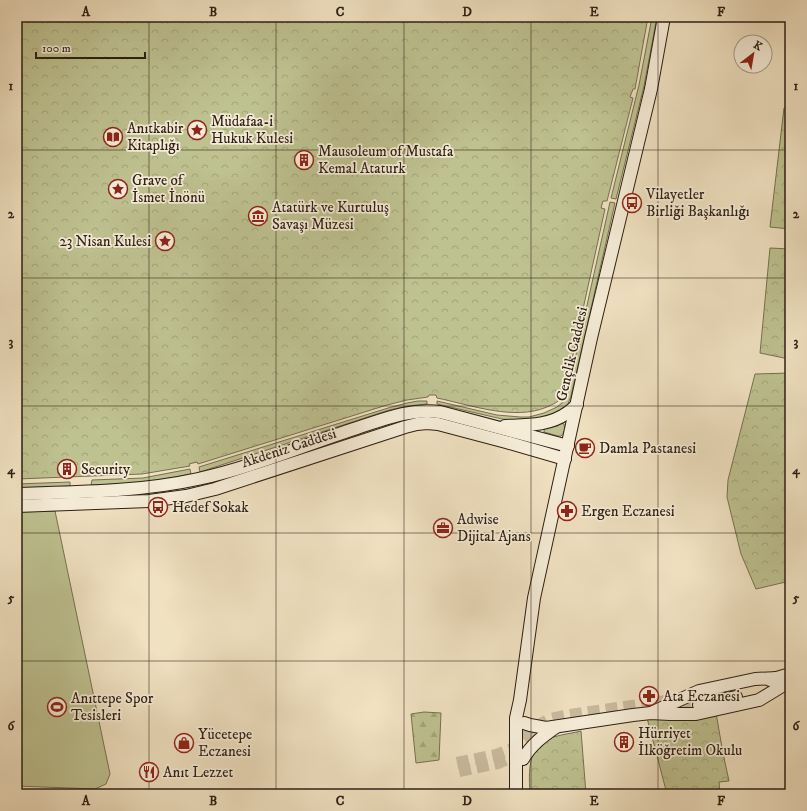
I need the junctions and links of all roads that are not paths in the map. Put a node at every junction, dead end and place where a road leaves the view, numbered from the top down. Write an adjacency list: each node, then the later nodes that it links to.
1 (664, 17): 2 (main road, Gençlik Caddesi)
2 (577, 405): 3 (main road); 4 (main road, Gençlik Caddesi)
3 (495, 427): 4 (main road, Akdeniz Caddesi); 6 (main road, Akdeniz Caddesi)
4 (568, 446): 5 (main road, Gençlik Caddesi)
5 (565, 459): 8 (main road, Akdeniz Caddesi); 12 (main road, Gençlik Caddesi)
6 (75, 492): 7 (main road, Akdeniz Caddesi); 8 (main road)
7 (17, 494)
8 (74, 505): 9 (main road, Akdeniz Caddesi)
9 (17, 506)
10 (790, 674): 11 (main road)
11 (783, 683): 13 (main road); 14 (main road); 14 (main road)
12 (520, 700): 15 (main road, Gençlik Caddesi); 18 (main road, Gençlik Caddesi)
13 (697, 701)
14 (651, 713): 16 (main road)
15 (524, 723): 16 (main road); 17 (main road, Gençlik Caddesi)
16 (558, 726): 17 (main road)
17 (523, 759): 19 (main road, Gençlik Caddesi)
18 (516, 794)
19 (524, 794)

